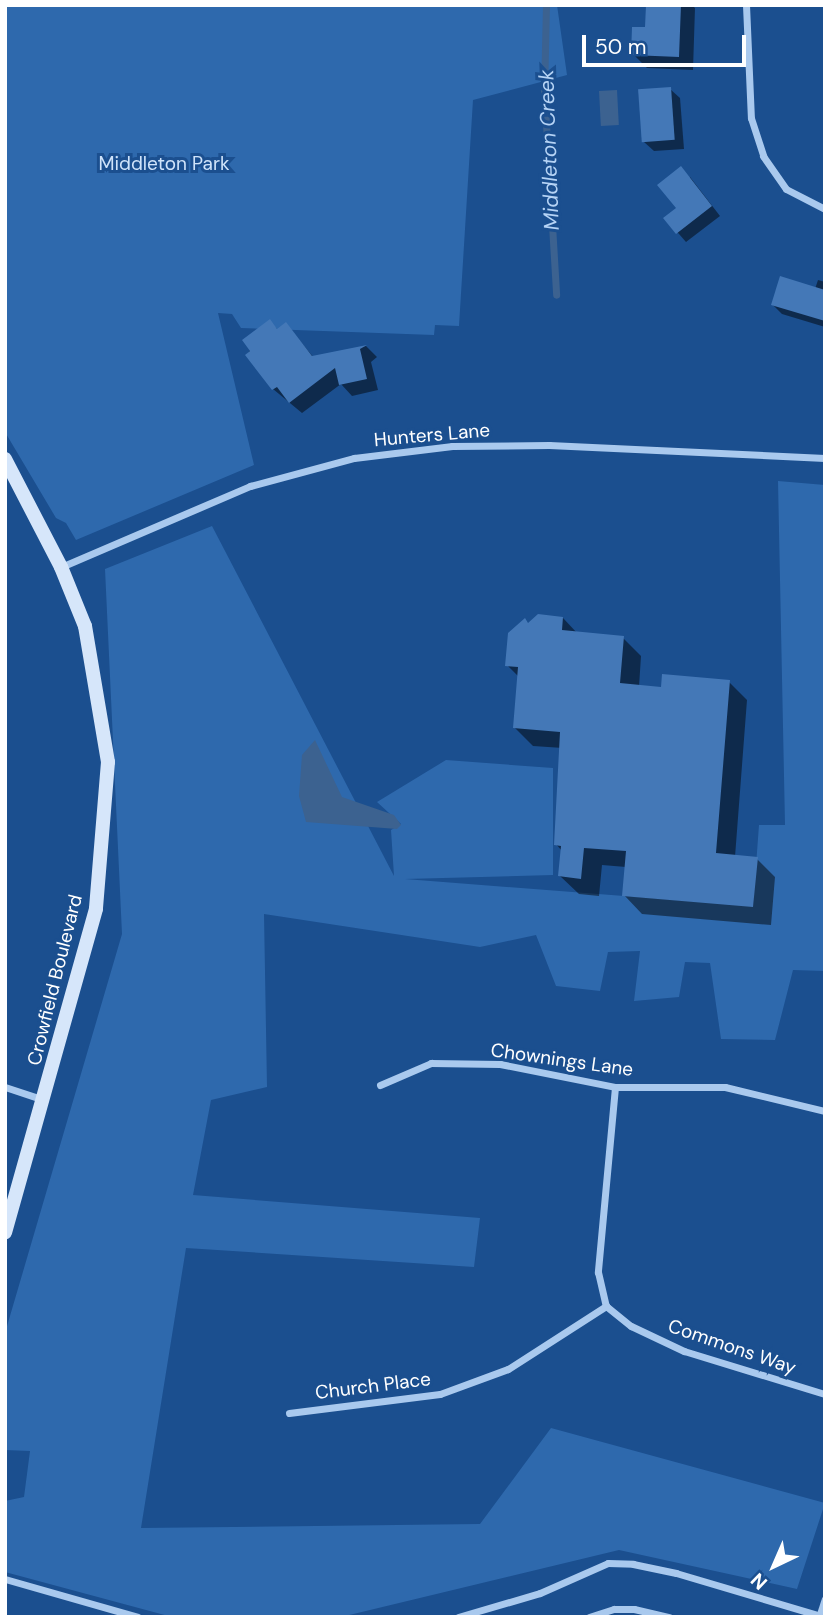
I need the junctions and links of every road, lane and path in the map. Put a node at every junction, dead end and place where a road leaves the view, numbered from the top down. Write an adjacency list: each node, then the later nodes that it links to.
1 (746, 5): 2 (street)
2 (825, 209)
3 (825, 458): 5 (street, Hunters Lane)
4 (5, 459): 5 (main road, Crowfield Boulevard)
5 (61, 567): 9 (main road, Crowfield Boulevard)
6 (380, 1085): 8 (street, Chownings Lane)
7 (5, 1087): 9 (street)
8 (615, 1087): 10 (street, Chownings Lane); 12 (street)
9 (44, 1100): 11 (main road, Crowfield Boulevard)
10 (825, 1111)
11 (5, 1232)
12 (606, 1306): 13 (street, Commons Way); 14 (street, Church Place)
13 (825, 1394)
14 (289, 1413)
15 (5, 1579): 18 (street)
16 (825, 1598): 17 (street)
17 (821, 1616): 19 (street)
18 (138, 1617)
19 (458, 1617)
20 (589, 1617): 21 (street)
21 (669, 1617)

